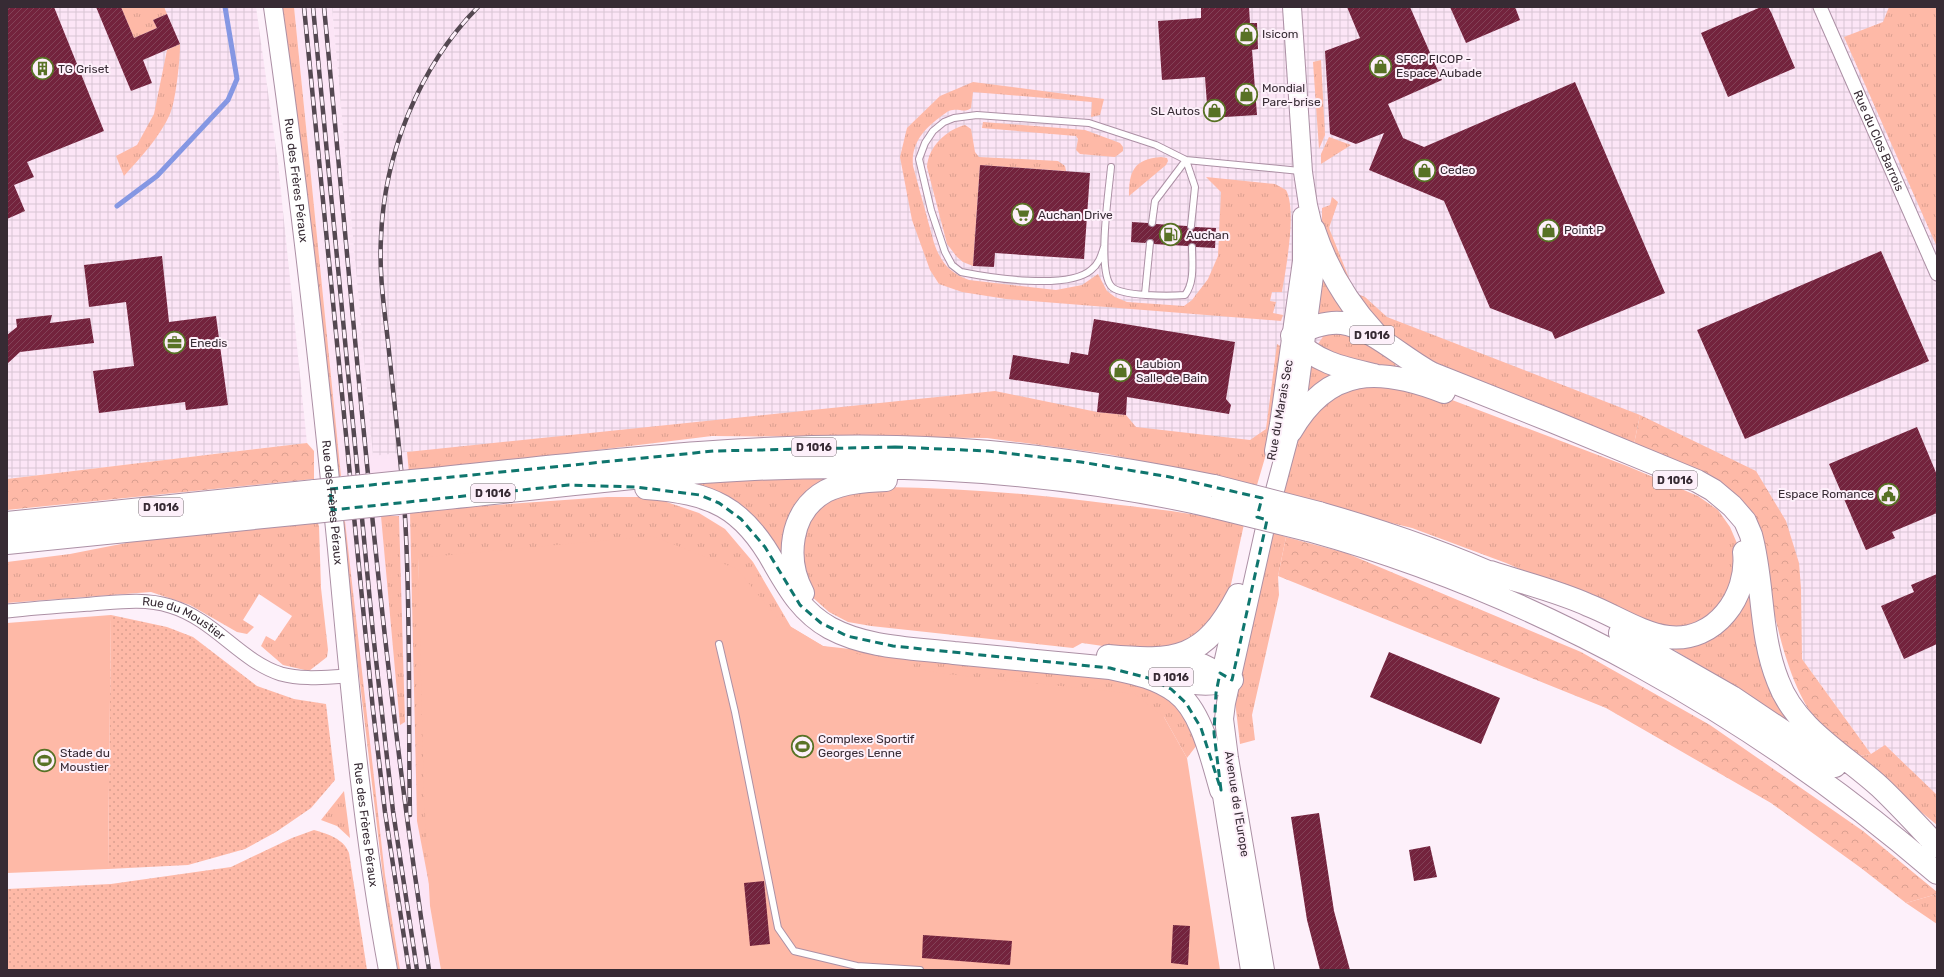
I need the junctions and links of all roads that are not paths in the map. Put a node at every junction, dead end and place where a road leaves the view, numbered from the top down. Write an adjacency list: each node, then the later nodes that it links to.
1 (273, 7): 33 (street, Rue des Frères Péraux)
2 (1292, 7): 6 (street, Rue du Marais Sec)
3 (1820, 7): 13 (street, Rue du Clos Barrois)
4 (1186, 160): 6 (lane); 7 (lane); 8 (lane); 11 (lane)
5 (1112, 167): 11 (lane)
6 (1303, 172): 9 (street, Rue du Marais Sec); 15 (street, Rue du Marais Sec)
7 (1152, 223)
8 (1191, 226)
9 (1314, 230): 15 (street, Rue du Marais Sec); 16 (highway, D 1016)
10 (1150, 243): 14 (lane)
11 (1104, 247): 14 (lane)
12 (1192, 247): 14 (lane)
13 (1937, 274)
14 (1145, 294)
15 (1301, 338): 16 (highway, D 1016); 17 (highway, D 1016); 18 (street, Rue du Marais Sec); 27 (street, Rue du Marais Sec)
16 (1386, 344): 36 (highway, D 1016)
17 (1374, 375): 18 (highway, D 1016); 26 (highway, D 1016)
18 (1291, 431): 29 (street, Rue du Marais Sec)
19 (1008, 473): 20 (highway, D 1016); 23 (highway, D 1016, bridge); 31 (highway, D 1016)
20 (569, 485): 21 (highway, D 1016); 32 (highway, D 1016)
21 (415, 491): 22 (highway, D 1016, bridge); 23 (highway, D 1016, bridge)
22 (314, 501): 24 (highway, D 1016); 25 (highway, D 1016)
23 (1314, 522): 26 (highway, D 1016); 37 (highway, D 1016)
24 (7, 523)
25 (7, 543)
26 (1490, 572): 36 (highway, D 1016)
27 (1238, 595): 29 (street, Rue du Marais Sec); 31 (highway, D 1016)
28 (7, 610): 33 (street, Rue du Moustier)
29 (1234, 641): 34 (street, Avenue de l'Europe)
30 (719, 644): 38 (lane)
31 (1164, 659): 34 (highway, D 1016)
32 (1110, 668): 34 (highway, D 1016); 35 (highway, D 1016)
33 (348, 676): 39 (street, Rue des Frères Péraux)
34 (1223, 678): 35 (street, Avenue de l'Europe); 42 (street, Avenue de l'Europe)
35 (1221, 790): 41 (street, Avenue de l'Europe)
36 (1937, 846)
37 (1937, 873)
38 (857, 968): 40 (lane)
39 (388, 970)
40 (920, 970)
41 (1250, 970)
42 (1265, 970)

